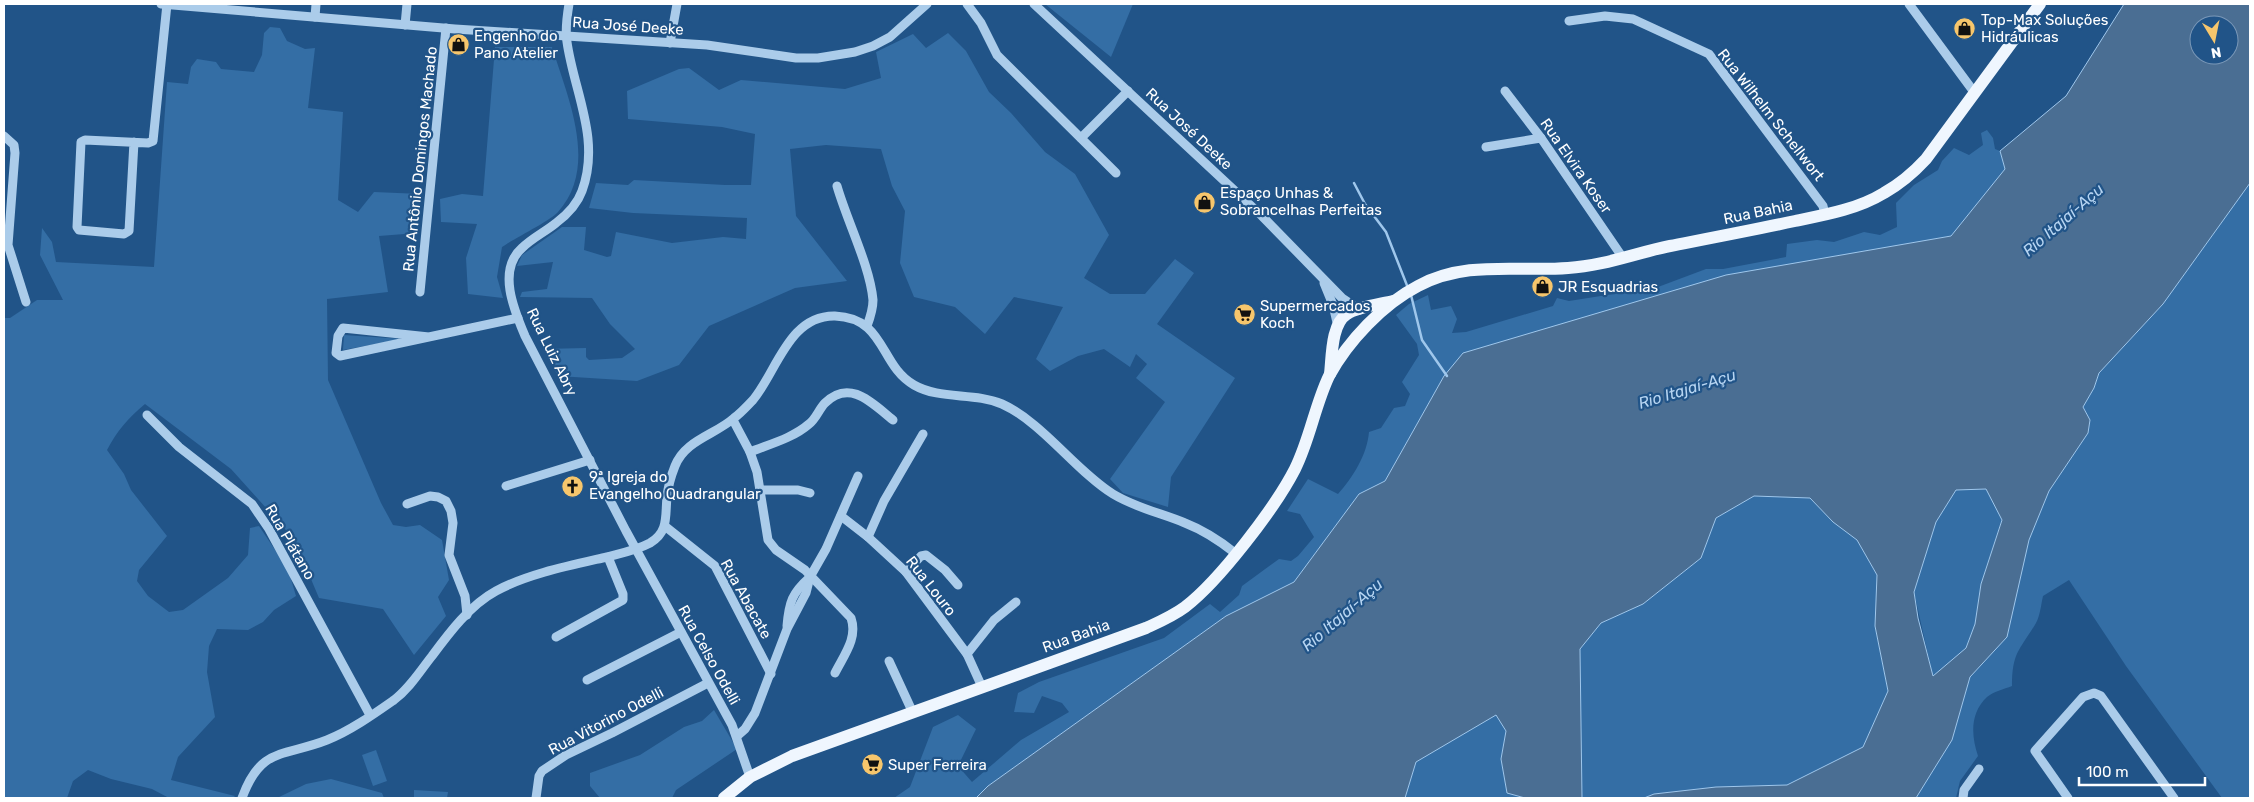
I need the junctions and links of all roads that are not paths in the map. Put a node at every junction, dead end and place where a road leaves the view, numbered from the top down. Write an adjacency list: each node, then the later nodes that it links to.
1 (160, 4): 2 (street, Rua José Deeke)
2 (167, 4): 12 (street, Rua José Deeke); 24 (street)
3 (316, 4): 12 (street)
4 (407, 4): 14 (street)
5 (569, 4): 16 (street, Rua Luiz Abry)
6 (676, 4): 17 (street)
7 (926, 4): 17 (street, Rua José Deeke)
8 (967, 4): 22 (street)
9 (1034, 4): 18 (street, Rua José Deeke)
10 (1909, 4): 20 (street)
11 (2040, 4): 20 (main road, Rua Bahia)
12 (315, 17): 14 (street, Rua José Deeke)
13 (1569, 21): 28 (street, Rua Wilhelm Schellwort)
14 (405, 25): 15 (street, Rua José Deeke)
15 (446, 28): 16 (street, Rua José Deeke); 31 (street, Rua Antônio Domingos Machado)
16 (566, 36): 17 (street, Rua José Deeke); 35 (street, Rua Luiz Abry)
17 (670, 43)
18 (1128, 91): 22 (street); 30 (street, Rua José Deeke)
19 (1505, 91): 23 (street, Rua Elvira Koser)
20 (1974, 92): 28 (main road, Rua Bahia)
21 (4, 136): 33 (street)
22 (1081, 138): 26 (street)
23 (1542, 138): 25 (street); 29 (street, Rua Elvira Koser)
24 (134, 142): 24 (street)
25 (1486, 147)
26 (1116, 173)
27 (837, 186): 37 (street)
28 (1825, 215): 29 (main road, Rua Bahia)
29 (1623, 258): 32 (main road, Rua Bahia)
30 (1322, 278): 34 (street, Rua José Deeke); 38 (street, Rua José Deeke)
31 (420, 292)
32 (1402, 296): 34 (main road, Rua Bahia); 36 (main road, Rua Bahia)
33 (26, 302)
34 (1360, 310): 36 (main road); 38 (main road, Rua Bahia)
35 (518, 318): 39 (street); 47 (street, Rua Luiz Abry)
36 (1369, 324): 40 (main road, Rua Bahia)
37 (868, 326): 43 (street); 57 (street)
38 (1338, 327): 40 (main road); 41 (main road, Rua Bahia)
39 (429, 337): 39 (street)
40 (1354, 341): 41 (main road, Rua Bahia)
41 (1330, 376): 57 (main road, Rua Bahia)
42 (147, 415): 74 (street, Rua Plátano)
43 (733, 420): 46 (street); 54 (street)
44 (893, 420): 46 (street)
45 (923, 434): 55 (street)
46 (750, 452): 50 (street)
47 (590, 460): 49 (street); 56 (street, Rua Luiz Abry)
48 (858, 476): 53 (street)
49 (506, 486)
50 (761, 490): 51 (street); 60 (street)
51 (810, 494)
52 (407, 504): 63 (street)
53 (841, 516): 55 (street, Rua Louro); 60 (street)
54 (666, 527): 56 (street); 69 (street, Rua Abacate)
55 (868, 536): 59 (street, Rua Louro)
56 (636, 549): 58 (street); 64 (street, Rua Celso Odelli)
57 (1236, 553): 72 (main road, Rua Bahia)
58 (608, 557): 63 (street); 65 (street)
59 (906, 572): 61 (street); 66 (street, Rua Louro)
60 (810, 577): 68 (street); 69 (street)
61 (958, 585)
62 (1016, 602): 66 (street)
63 (466, 615): 74 (street)
64 (681, 632): 70 (street); 71 (street, Rua Celso Odelli)
65 (556, 637)
66 (967, 654): 72 (street, Rua Louro)
67 (889, 661): 73 (street)
68 (835, 673)
69 (771, 674): 75 (street)
70 (587, 680)
71 (708, 683): 75 (street, Rua Celso Odelli); 79 (street, Rua Vitorino Odelli)
72 (982, 687): 73 (main road, Rua Bahia)
73 (913, 713): 77 (main road, Rua Bahia)
74 (370, 715): 78 (street)
75 (737, 736): 77 (street, Rua Celso Odelli)
76 (1979, 769): 81 (street)
77 (750, 777): 80 (main road, Rua Bahia)
78 (242, 798)
79 (536, 798)
80 (724, 798)
81 (1963, 798)
82 (2068, 798): 83 (street)
83 (2174, 798)

